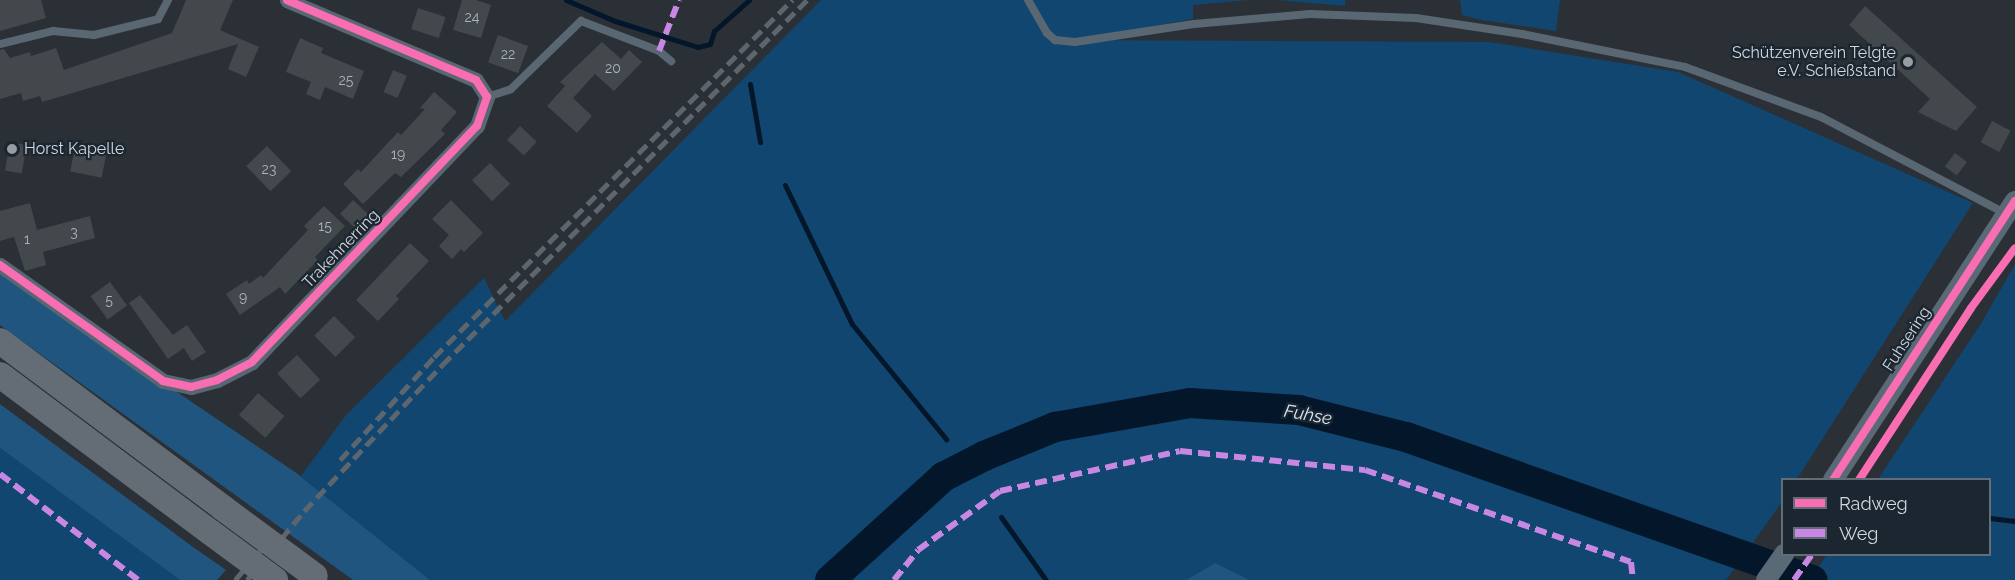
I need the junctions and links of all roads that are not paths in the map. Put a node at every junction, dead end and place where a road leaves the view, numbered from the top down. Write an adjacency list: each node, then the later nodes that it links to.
1 (168, 0): 4 (lane)
2 (287, 0): 6 (street)
3 (1028, 0): 7 (lane)
4 (0, 44)
5 (671, 61): 6 (lane)
6 (487, 96): 8 (street, Trakehnerring)
7 (2011, 208): 11 (main road, Fuhsering)
8 (0, 265)
9 (0, 341): 13 (highway, bridge)
10 (0, 375): 14 (highway, bridge)
11 (1834, 478)
12 (1783, 556): 15 (main road)
13 (317, 578)
14 (275, 580)
15 (1766, 580)

